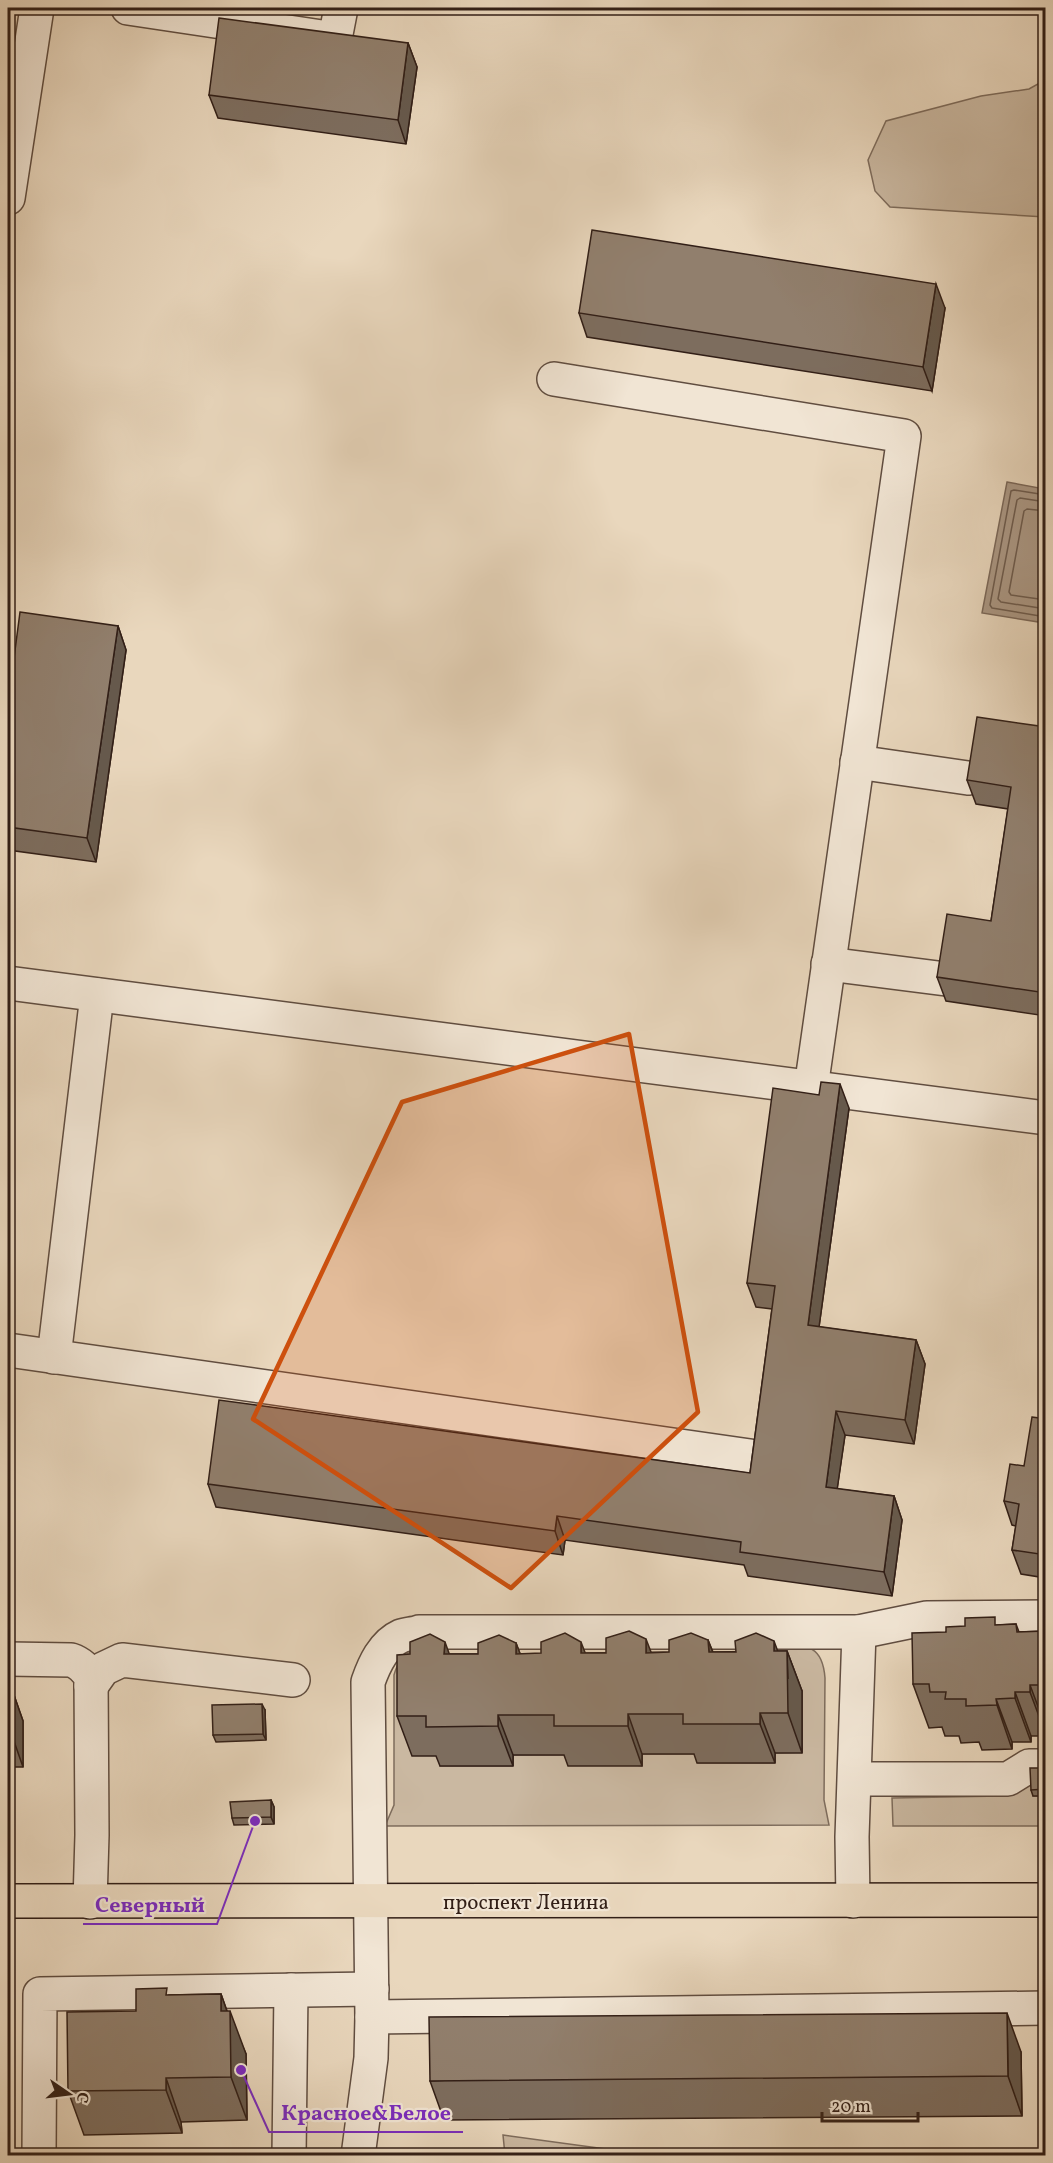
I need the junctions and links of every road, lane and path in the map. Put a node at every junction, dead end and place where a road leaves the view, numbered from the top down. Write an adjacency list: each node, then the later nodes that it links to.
1 (36, 8): 4 (lane)
2 (128, 8): 3 (lane)
3 (341, 8)
4 (8, 198)
5 (554, 378): 6 (lane)
6 (857, 762): 7 (lane); 8 (lane)
7 (968, 778)
8 (828, 964): 9 (lane); 12 (lane)
9 (946, 979)
10 (8, 983): 11 (lane)
11 (97, 995): 12 (lane); 15 (lane)
12 (811, 1088): 13 (lane)
13 (1046, 1118)
14 (8, 1350): 15 (lane)
15 (54, 1357): 16 (lane)
16 (750, 1456)
17 (1046, 1617): 18 (lane)
18 (859, 1632): 23 (lane); 28 (lane)
19 (8, 1659): 21 (lane)
20 (293, 1680): 21 (lane)
21 (91, 1686): 27 (lane)
22 (1046, 1766): 23 (lane)
23 (855, 1779): 26 (lane)
24 (1046, 1900): 26 (main road, проспект Ленина)
25 (8, 1901): 27 (main road, проспект Ленина)
26 (853, 1901): 28 (main road, проспект Ленина)
27 (90, 1902): 28 (main road, проспект Ленина)
28 (370, 1902): 30 (lane)
29 (291, 1990): 30 (lane); 32 (lane); 33 (lane)
30 (372, 2003): 31 (lane); 34 (lane)
31 (1046, 2008)
32 (39, 2156)
33 (289, 2156)
34 (358, 2156)

